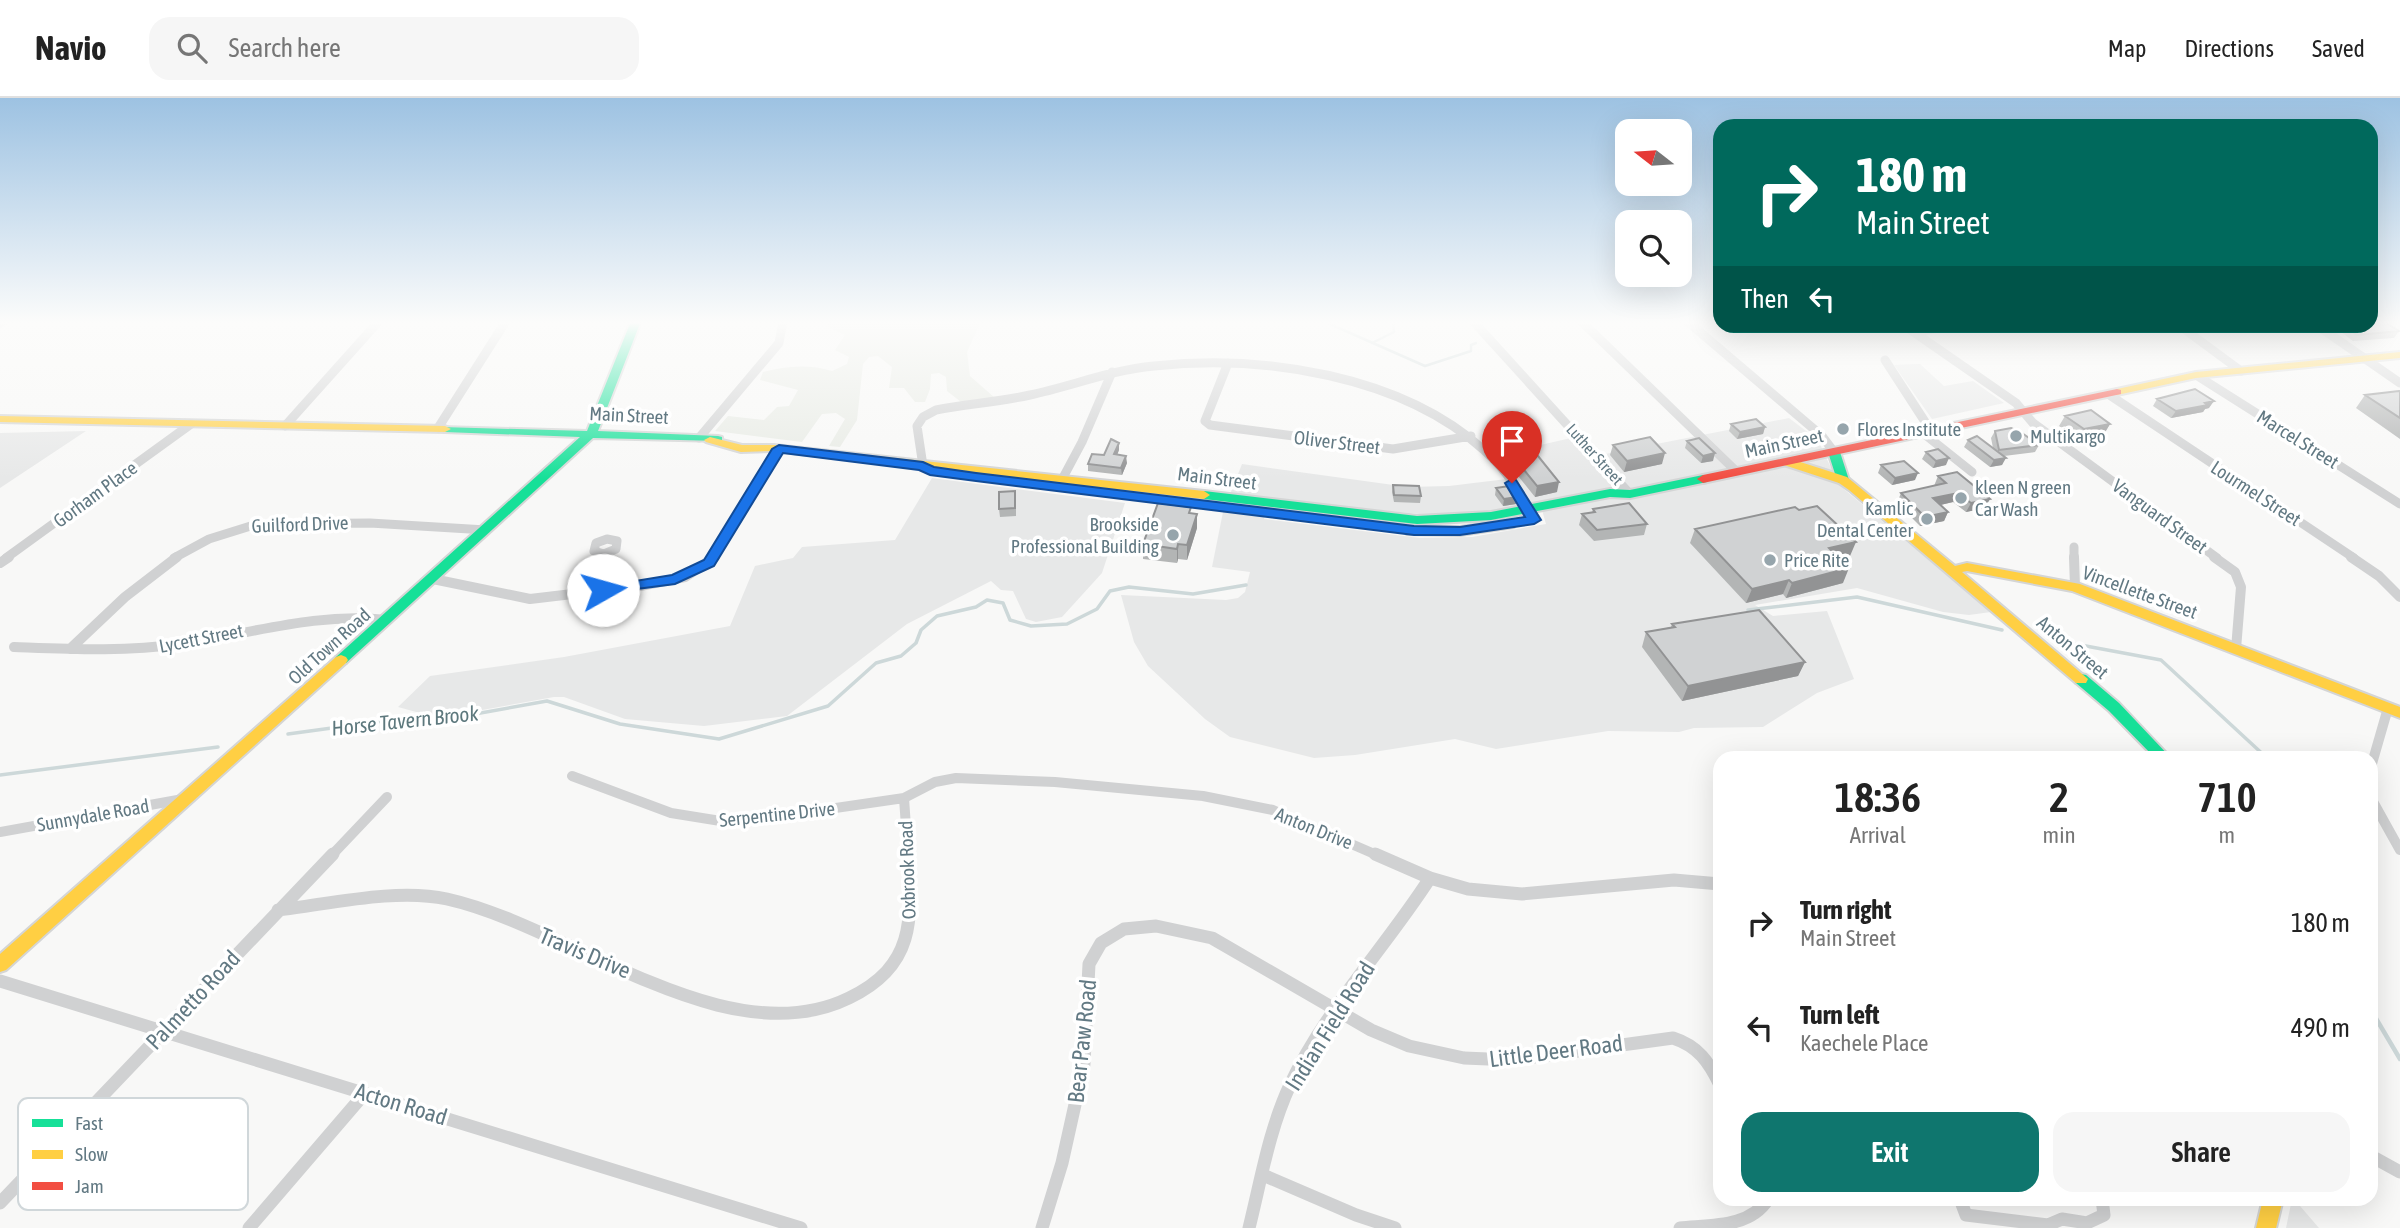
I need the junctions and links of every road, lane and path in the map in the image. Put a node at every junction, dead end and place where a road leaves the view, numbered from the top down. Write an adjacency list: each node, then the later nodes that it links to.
1 (332, 374): 20 (street)
2 (472, 374): 21 (street)
3 (615, 374): 23 (main road, Old Town Road)
4 (755, 374): 25 (street)
5 (1106, 374): 29 (street)
6 (1111, 374): 33 (street)
7 (1224, 374): 24 (street, Oliver Street)
8 (1323, 374): 24 (street)
9 (1521, 374): 34 (street, Luther Street)
10 (1635, 374): 30 (street)
11 (1749, 374): 27 (street)
12 (1893, 374): 22 (street)
13 (1975, 374): 17 (street, Vanguard Street)
14 (2207, 374): 15 (main road, Main Street)
15 (2196, 375): 16 (main road, Main Street); 35 (street, Marcel Street)
16 (2108, 394): 17 (main road, Main Street); 45 (street, Lourmel Street)
17 (2023, 412): 22 (main road, Main Street); 49 (street, Vanguard Street)
18 (0, 419): 19 (main road, Main Street)
19 (191, 424): 20 (main road, Main Street); 40 (street, Gorham Place)
20 (285, 426): 21 (main road, Main Street)
21 (438, 428): 23 (main road, Main Street)
22 (1927, 432): 27 (main road, Main Street); 31 (street)
23 (592, 433): 25 (main road, Main Street); 37 (main road, Old Town Road)
24 (1471, 436): 36 (street)
25 (704, 439): 26 (main road, Main Street)
26 (776, 448): 29 (main road, Main Street); 44 (street)
27 (1834, 452): 28 (main road, Main Street); 32 (main road)
28 (1788, 461): 30 (main road, Main Street); 32 (main road)
29 (923, 466): 33 (main road, Main Street)
30 (1737, 472): 34 (main road, Main Street)
31 (1972, 472)
32 (1843, 480): 41 (main road)
33 (1061, 483): 36 (main road, Main Street)
34 (1630, 494): 36 (main road, Main Street)
35 (2400, 504)
36 (1531, 515)
37 (486, 530): 42 (main road, Old Town Road); 48 (street, Guilford Drive)
38 (2074, 547): 43 (street)
39 (604, 554): 44 (street)
40 (0, 564)
41 (1955, 570): 43 (main road, Vincellette Street); 51 (main road, Anton Street)
42 (433, 579): 44 (street); 46 (main road, Old Town Road)
43 (2076, 587): 49 (main road, Vincellette Street)
44 (603, 590)
45 (2400, 597)
46 (387, 620): 48 (street, Lycett Street); 56 (main road, Old Town Road)
47 (14, 648): 48 (street, Lycett Street)
48 (70, 649)
49 (2236, 649): 50 (main road, Vincellette Street)
50 (2394, 710): 52 (street)
51 (2157, 751)
52 (2378, 751)
53 (572, 776): 55 (street, Serpentine Drive)
54 (387, 797): 62 (street, Palmetto Road)
55 (904, 798): 60 (street, Anton Drive); 64 (street, Oxbrook Road)
56 (186, 799): 58 (street, Sunnydale Road); 63 (main road, Old Town Road)
57 (2378, 811): 59 (street)
58 (0, 832)
59 (2400, 850)
60 (1430, 878): 61 (street, Anton Drive); 66 (street, Indian Field Road)
61 (1713, 883)
62 (278, 910): 64 (street, Travis Drive); 67 (street, Palmetto Road)
63 (0, 965)
64 (883, 976)
65 (0, 981): 67 (street, Acton Road)
66 (1334, 1011): 68 (street, Little Deer Road); 73 (street, Indian Field Road); 82 (street, Bear Paw Road)
67 (164, 1030): 69 (street, Acton Road); 70 (street, Palmetto Road)
68 (1713, 1071)
69 (365, 1093): 80 (street); 81 (street, Acton Road)
70 (100, 1098)
71 (2378, 1160): 72 (street)
72 (2400, 1172)
73 (1263, 1175): 83 (street, Indian Field Road); 84 (street)
74 (18, 1184): 75 (street, Palmetto Road)
75 (0, 1203)
76 (1764, 1206): 85 (street)
77 (1963, 1206): 78 (street)
78 (2103, 1206)
79 (2271, 1206): 86 (main road)
80 (249, 1228)
81 (802, 1228)
82 (1042, 1228)
83 (1249, 1228)
84 (1395, 1228)
85 (1680, 1228)
86 (2266, 1228)

